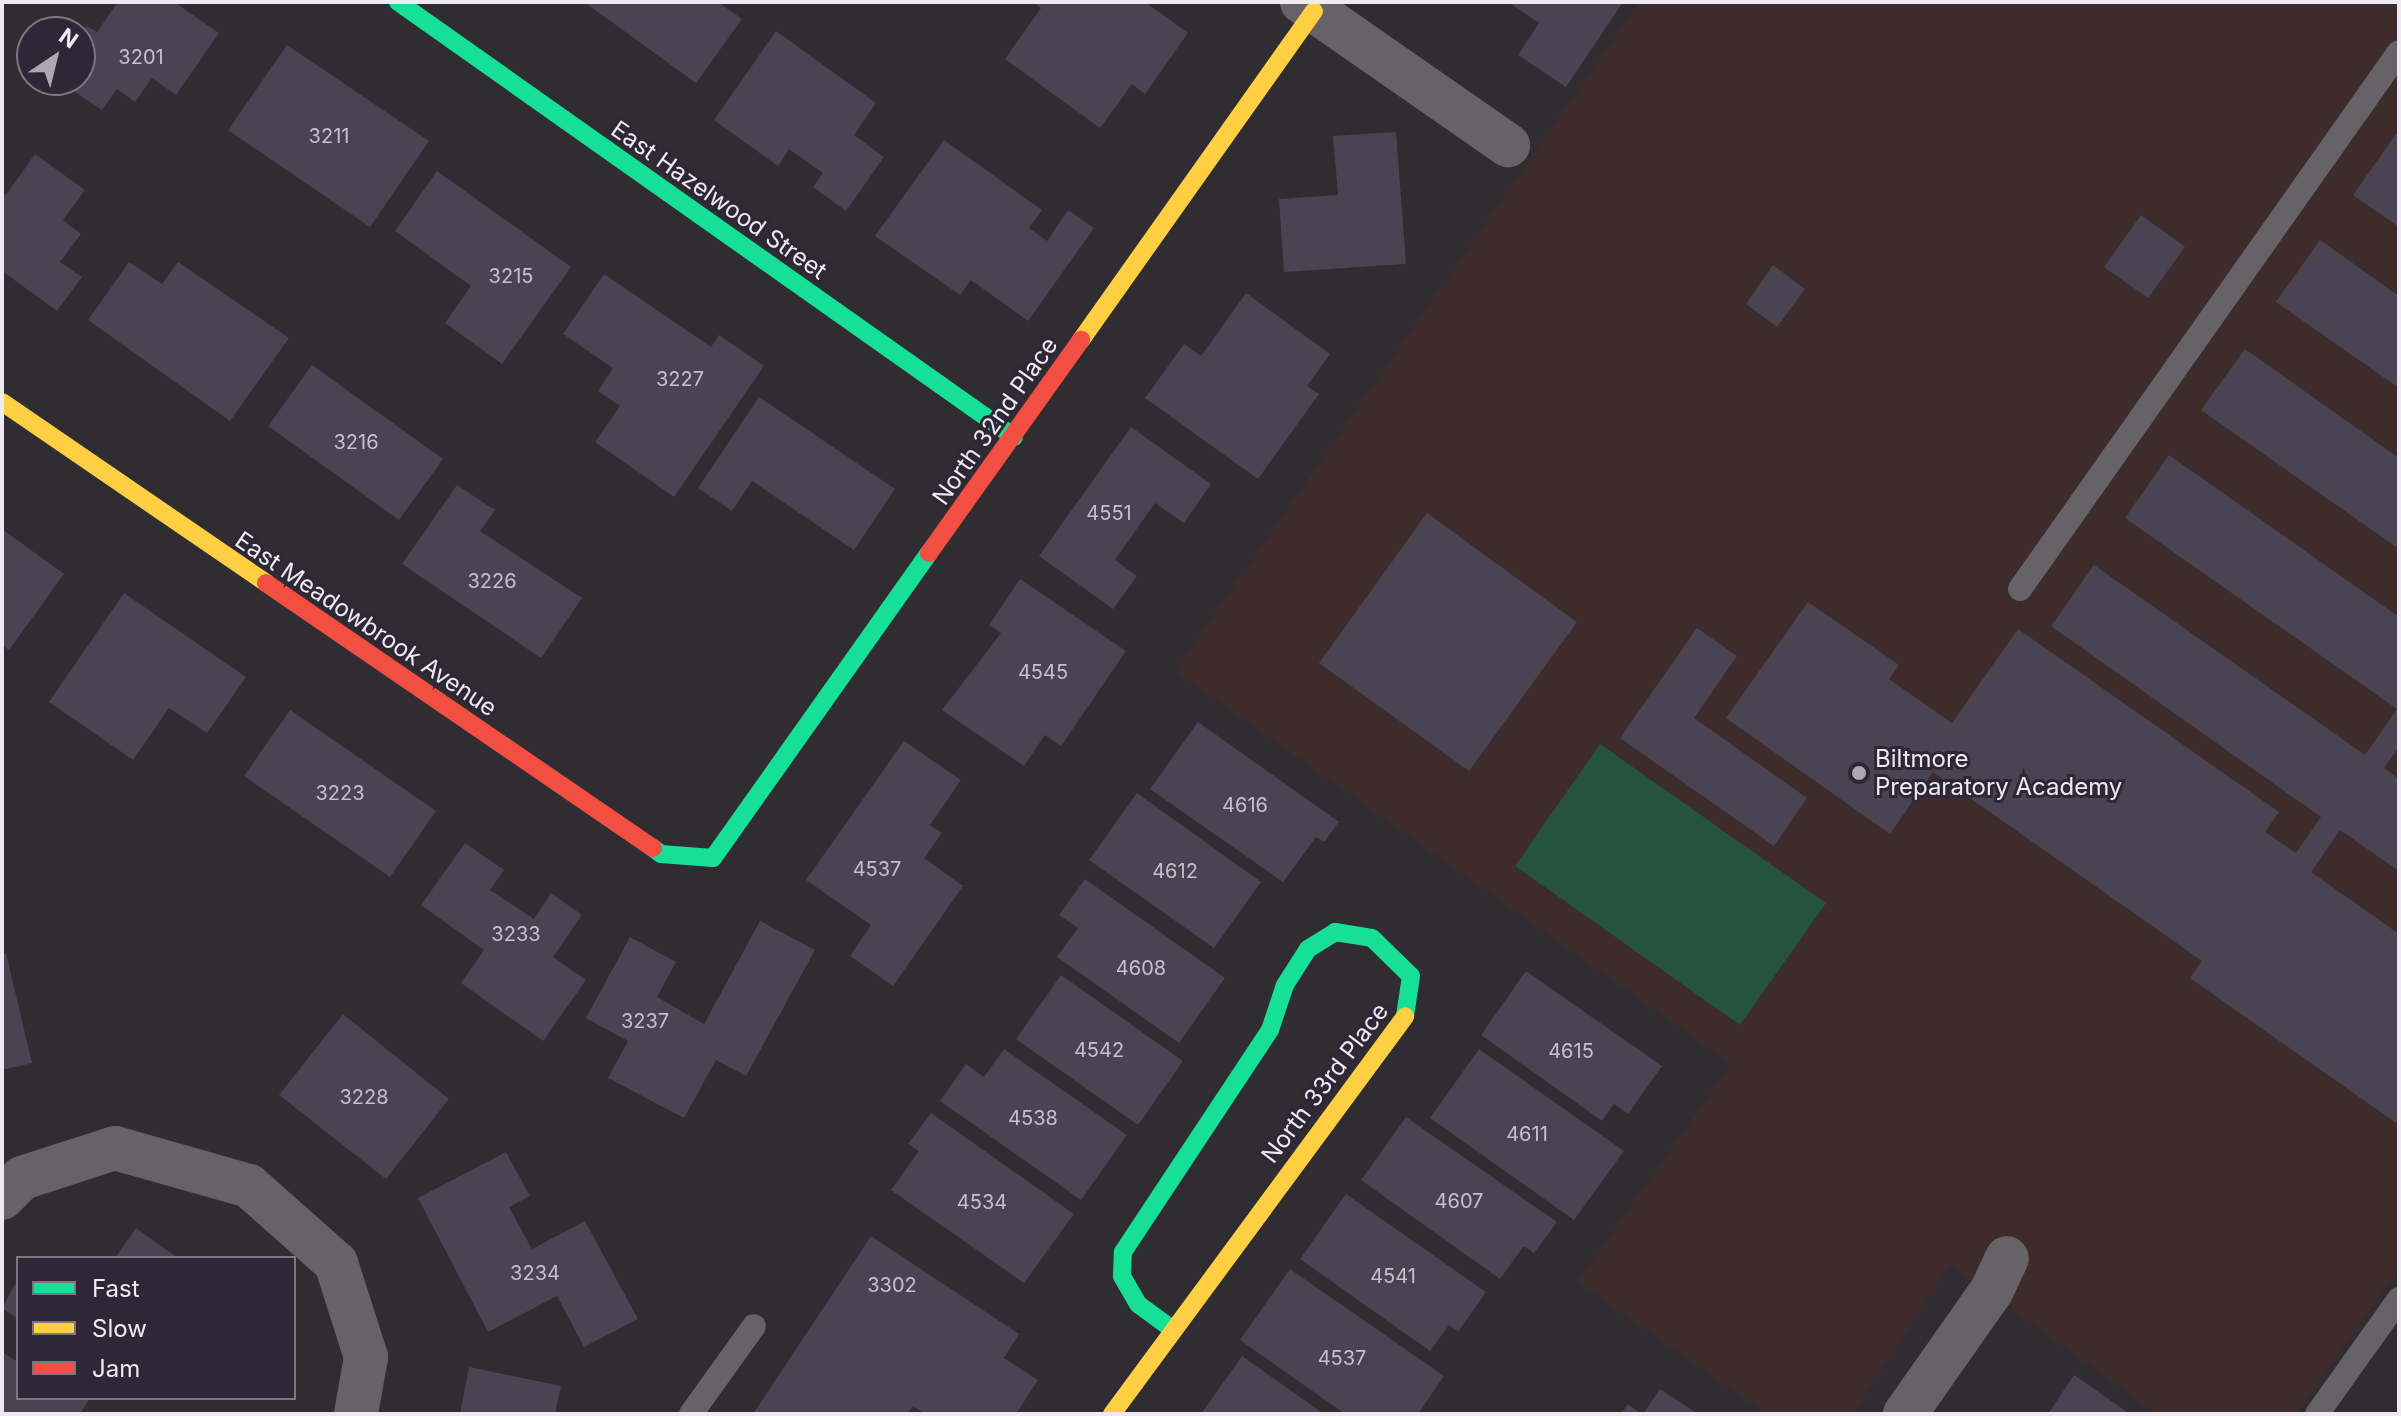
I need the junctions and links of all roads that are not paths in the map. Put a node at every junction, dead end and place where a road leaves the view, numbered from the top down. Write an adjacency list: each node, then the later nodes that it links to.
1 (398, 2): 6 (street, East Hazelwood Street)
2 (1308, 6): 4 (street); 6 (street, North 32nd Place)
3 (2399, 52): 7 (lane)
4 (1508, 145)
5 (2, 402): 8 (street, East Meadowbrook Avenue)
6 (1014, 437): 8 (street, North 32nd Place)
7 (2020, 589)
8 (713, 858)
9 (2, 1198): 14 (street)
10 (2007, 1258): 17 (street)
11 (2399, 1299): 18 (lane)
12 (754, 1326): 15 (lane)
13 (1172, 1329): 13 (street, North 33rd Place); 16 (street, North 33rd Place)
14 (356, 1414)
15 (691, 1414)
16 (1112, 1414)
17 (1905, 1414)
18 (2317, 1414)

